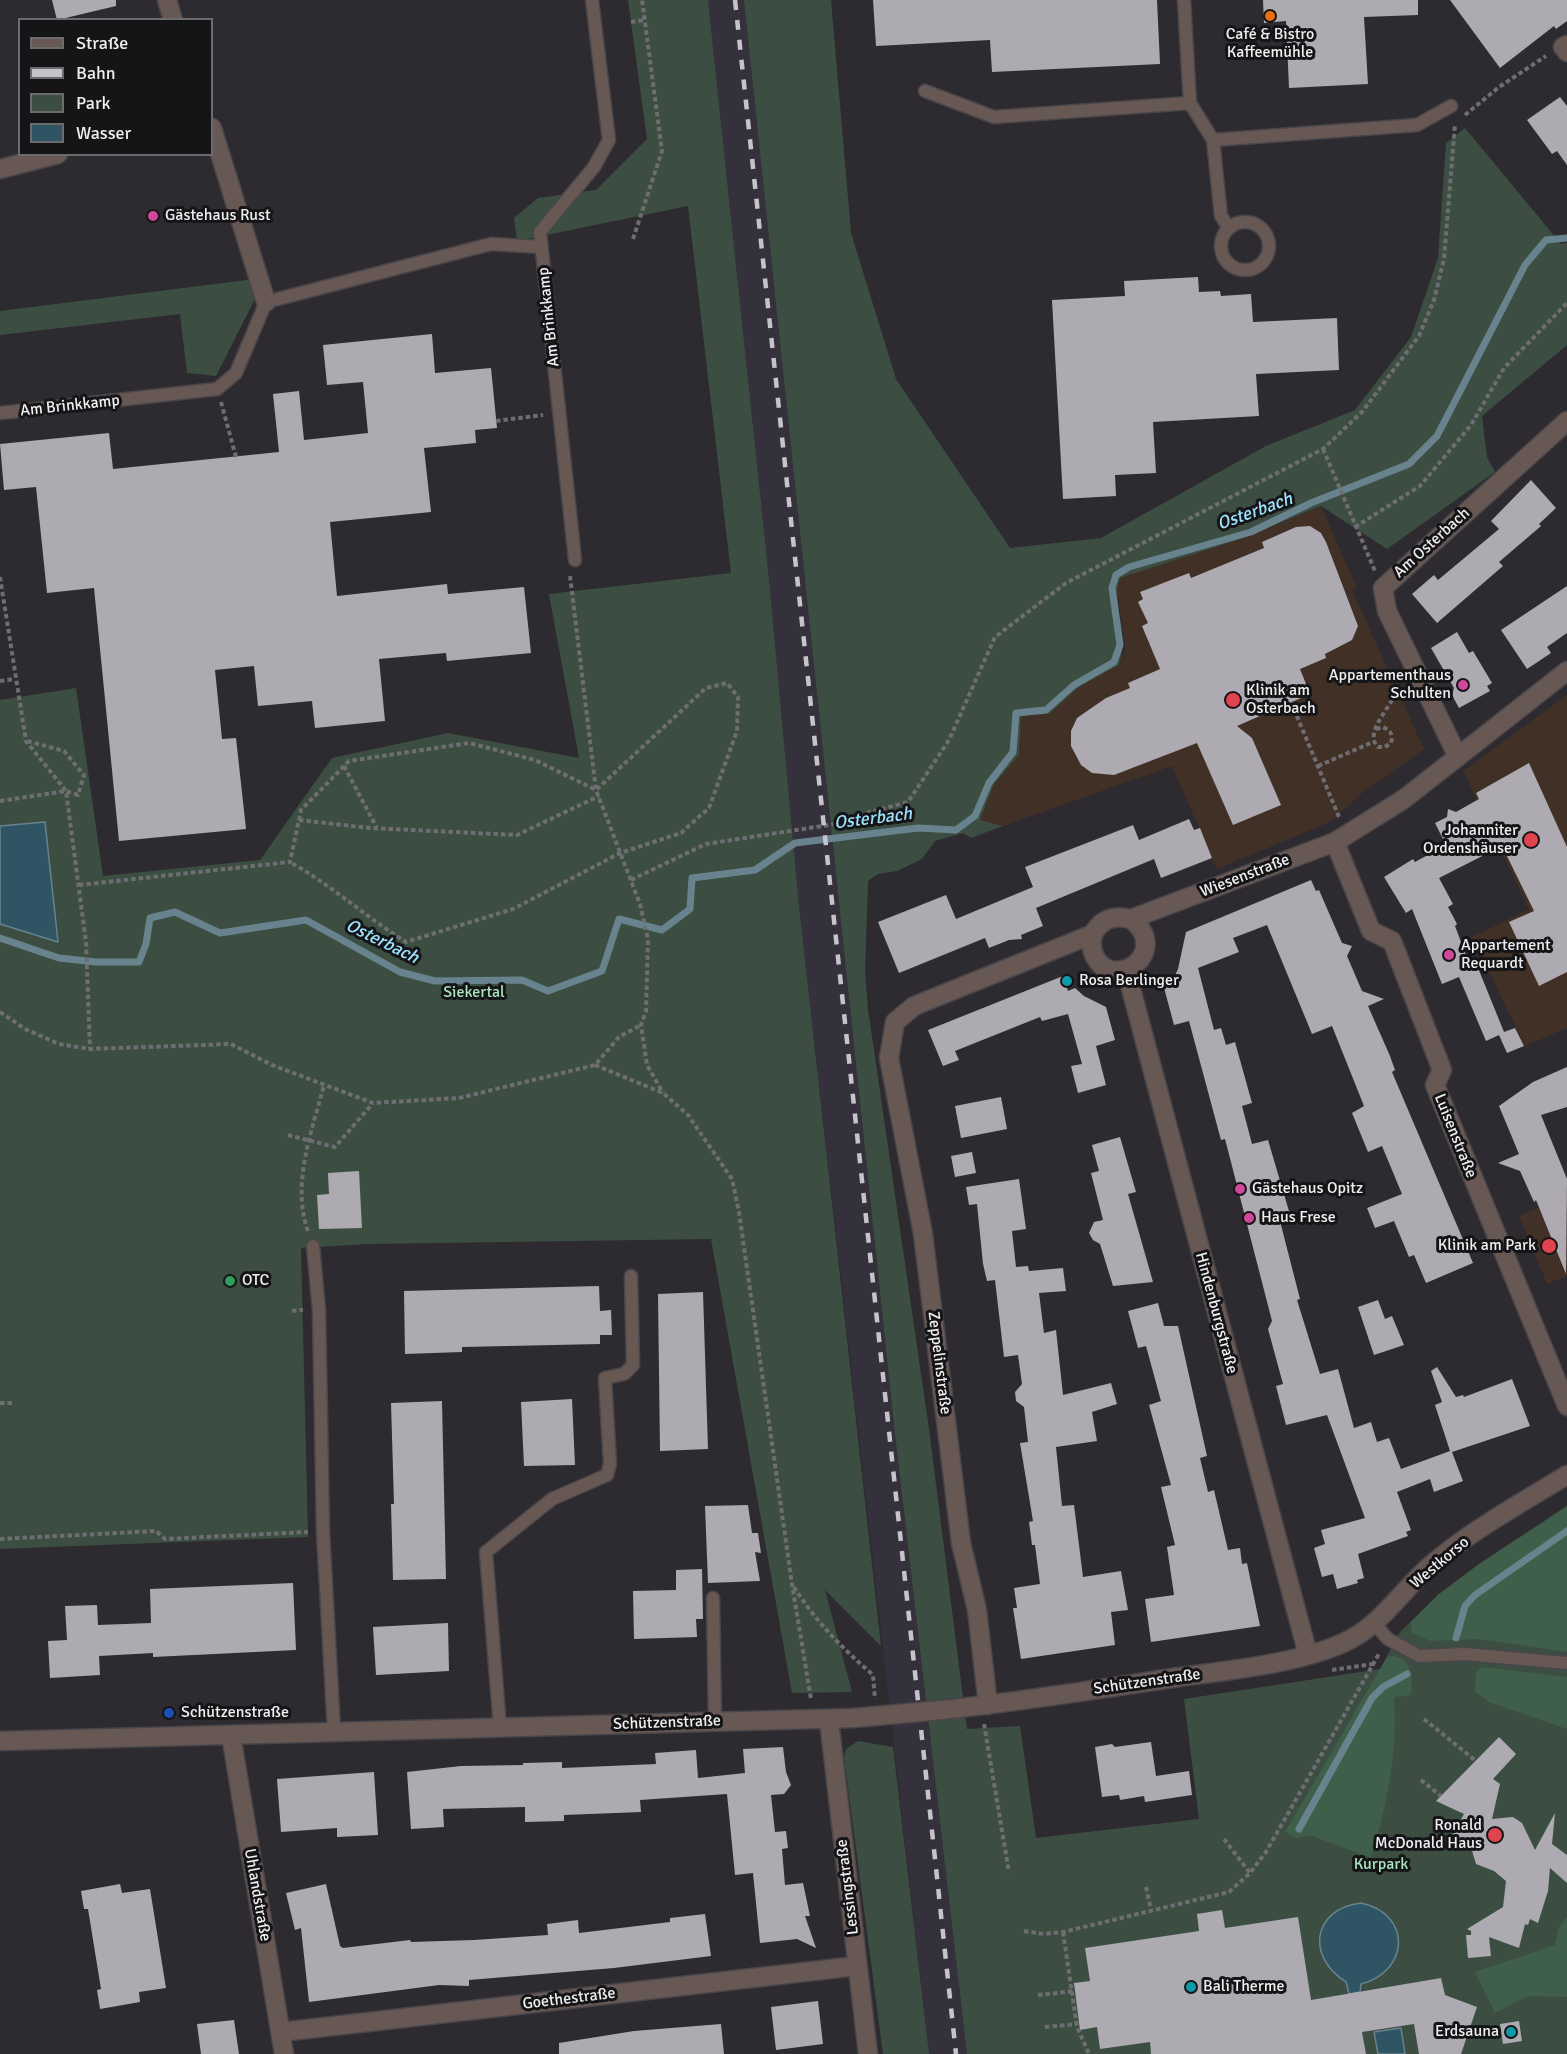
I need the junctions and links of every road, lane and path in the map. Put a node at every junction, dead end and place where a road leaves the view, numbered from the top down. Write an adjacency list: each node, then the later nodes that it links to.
1 (166, 0): 5 (street)
2 (592, 0): 18 (lane)
3 (642, 0): 6 (path)
4 (1184, 0): 10 (lane)
5 (173, 18)
6 (645, 20): 7 (path); 17 (path)
7 (631, 22)
8 (1566, 48): 26 (path)
9 (925, 91): 10 (lane)
10 (1190, 103): 13 (lane)
11 (1451, 106): 13 (lane)
12 (213, 131): 19 (street)
13 (1213, 140): 16 (lane)
14 (51, 156): 15 (street)
15 (0, 170)
16 (1229, 228): 16 (lane)
17 (633, 239)
18 (542, 247): 19 (lane, Am Brinkkamp); 29 (lane, Am Brinkkamp)
19 (266, 302): 21 (lane)
20 (1567, 303): 28 (path)
21 (217, 388): 22 (lane, Am Brinkkamp); 27 (path)
22 (0, 413)
23 (548, 414): 24 (path)
24 (496, 421)
25 (1567, 421): 31 (street, Am Osterbach)
26 (1323, 449): 28 (path); 50 (path)
27 (236, 457)
28 (1354, 527): 31 (path)
29 (575, 560)
30 (0, 577): 33 (path)
31 (1383, 588): 40 (street, Am Osterbach)
32 (1567, 670): 40 (street, Wiesenstraße)
33 (14, 679): 34 (path); 38 (path)
34 (0, 681)
35 (1392, 700): 37 (path)
36 (1291, 702): 42 (path)
37 (1376, 729): 39 (path); 39 (path)
38 (26, 741): 43 (path); 43 (path)
39 (1373, 742): 42 (path)
40 (1458, 757): 48 (street, Wiesenstraße)
41 (344, 766): 46 (path); 47 (path); 49 (path)
42 (1318, 766): 48 (path)
43 (66, 791): 45 (path); 51 (path)
44 (598, 796): 47 (path)
45 (0, 801)
46 (299, 820): 47 (path); 49 (path)
47 (377, 828)
48 (1341, 838): 53 (street, Wiesenstraße); 70 (street, Luisenstraße)
49 (290, 862): 51 (path)
50 (631, 880)
51 (79, 885): 59 (path)
52 (640, 904): 58 (path)
53 (1131, 919): 54 (street, Wiesenstraße); 55 (street)
54 (1093, 934): 55 (street); 57 (street, Wiesenstraße)
55 (1126, 970): 77 (street, Hindenburgstraße)
56 (0, 1012): 59 (path)
57 (895, 1022): 82 (street, Zeppelinstraße)
58 (641, 1025): 60 (path); 62 (path)
59 (90, 1049): 61 (path)
60 (595, 1065): 62 (path); 63 (path)
61 (324, 1085): 63 (path); 65 (path)
62 (663, 1093): 74 (path)
63 (373, 1103): 65 (path)
64 (288, 1135): 65 (path)
65 (309, 1142): 66 (path)
66 (313, 1246): 72 (lane)
67 (631, 1276): 87 (lane)
68 (0, 1403): 69 (path)
69 (13, 1403)
70 (1567, 1406)
71 (1567, 1475): 76 (street, Westkorso)
72 (323, 1531): 73 (path); 88 (lane)
73 (0, 1539)
74 (792, 1584): 80 (path); 81 (path)
75 (713, 1599): 85 (lane)
76 (1374, 1623): 77 (street, Westkorso); 79 (lane)
77 (1312, 1654): 82 (street, Schützenstraße)
78 (1373, 1664): 96 (path)
79 (1567, 1664)
80 (875, 1697)
81 (811, 1699)
82 (988, 1705): 84 (street, Schützenstraße, bridge)
83 (1425, 1719): 91 (path)
84 (829, 1720): 85 (street, Schützenstraße); 101 (street, Lessingstraße)
85 (715, 1721): 87 (street, Schützenstraße)
86 (984, 1723): 95 (path)
87 (500, 1728): 88 (street, Schützenstraße)
88 (334, 1731): 89 (street, Schützenstraße)
89 (231, 1735): 90 (street, Schützenstraße); 106 (street, Uhlandstraße)
90 (0, 1741)
91 (1476, 1761)
92 (1420, 1780): 93 (path)
93 (1441, 1796)
94 (1224, 1839): 96 (path)
95 (1009, 1872)
96 (1250, 1873): 98 (path)
97 (1146, 1887): 98 (path)
98 (1151, 1910): 100 (path)
99 (1024, 1931): 100 (path)
100 (1063, 1932): 102 (path)
101 (857, 1966): 106 (street, Goethestraße); 108 (street, Lessingstraße)
102 (1073, 1991): 103 (path); 104 (path)
103 (1038, 1995)
104 (1077, 2024): 105 (path); 109 (path)
105 (1045, 2027)
106 (281, 2032): 107 (street, Uhlandstraße)
107 (284, 2054)
108 (868, 2054)
109 (1089, 2054)

